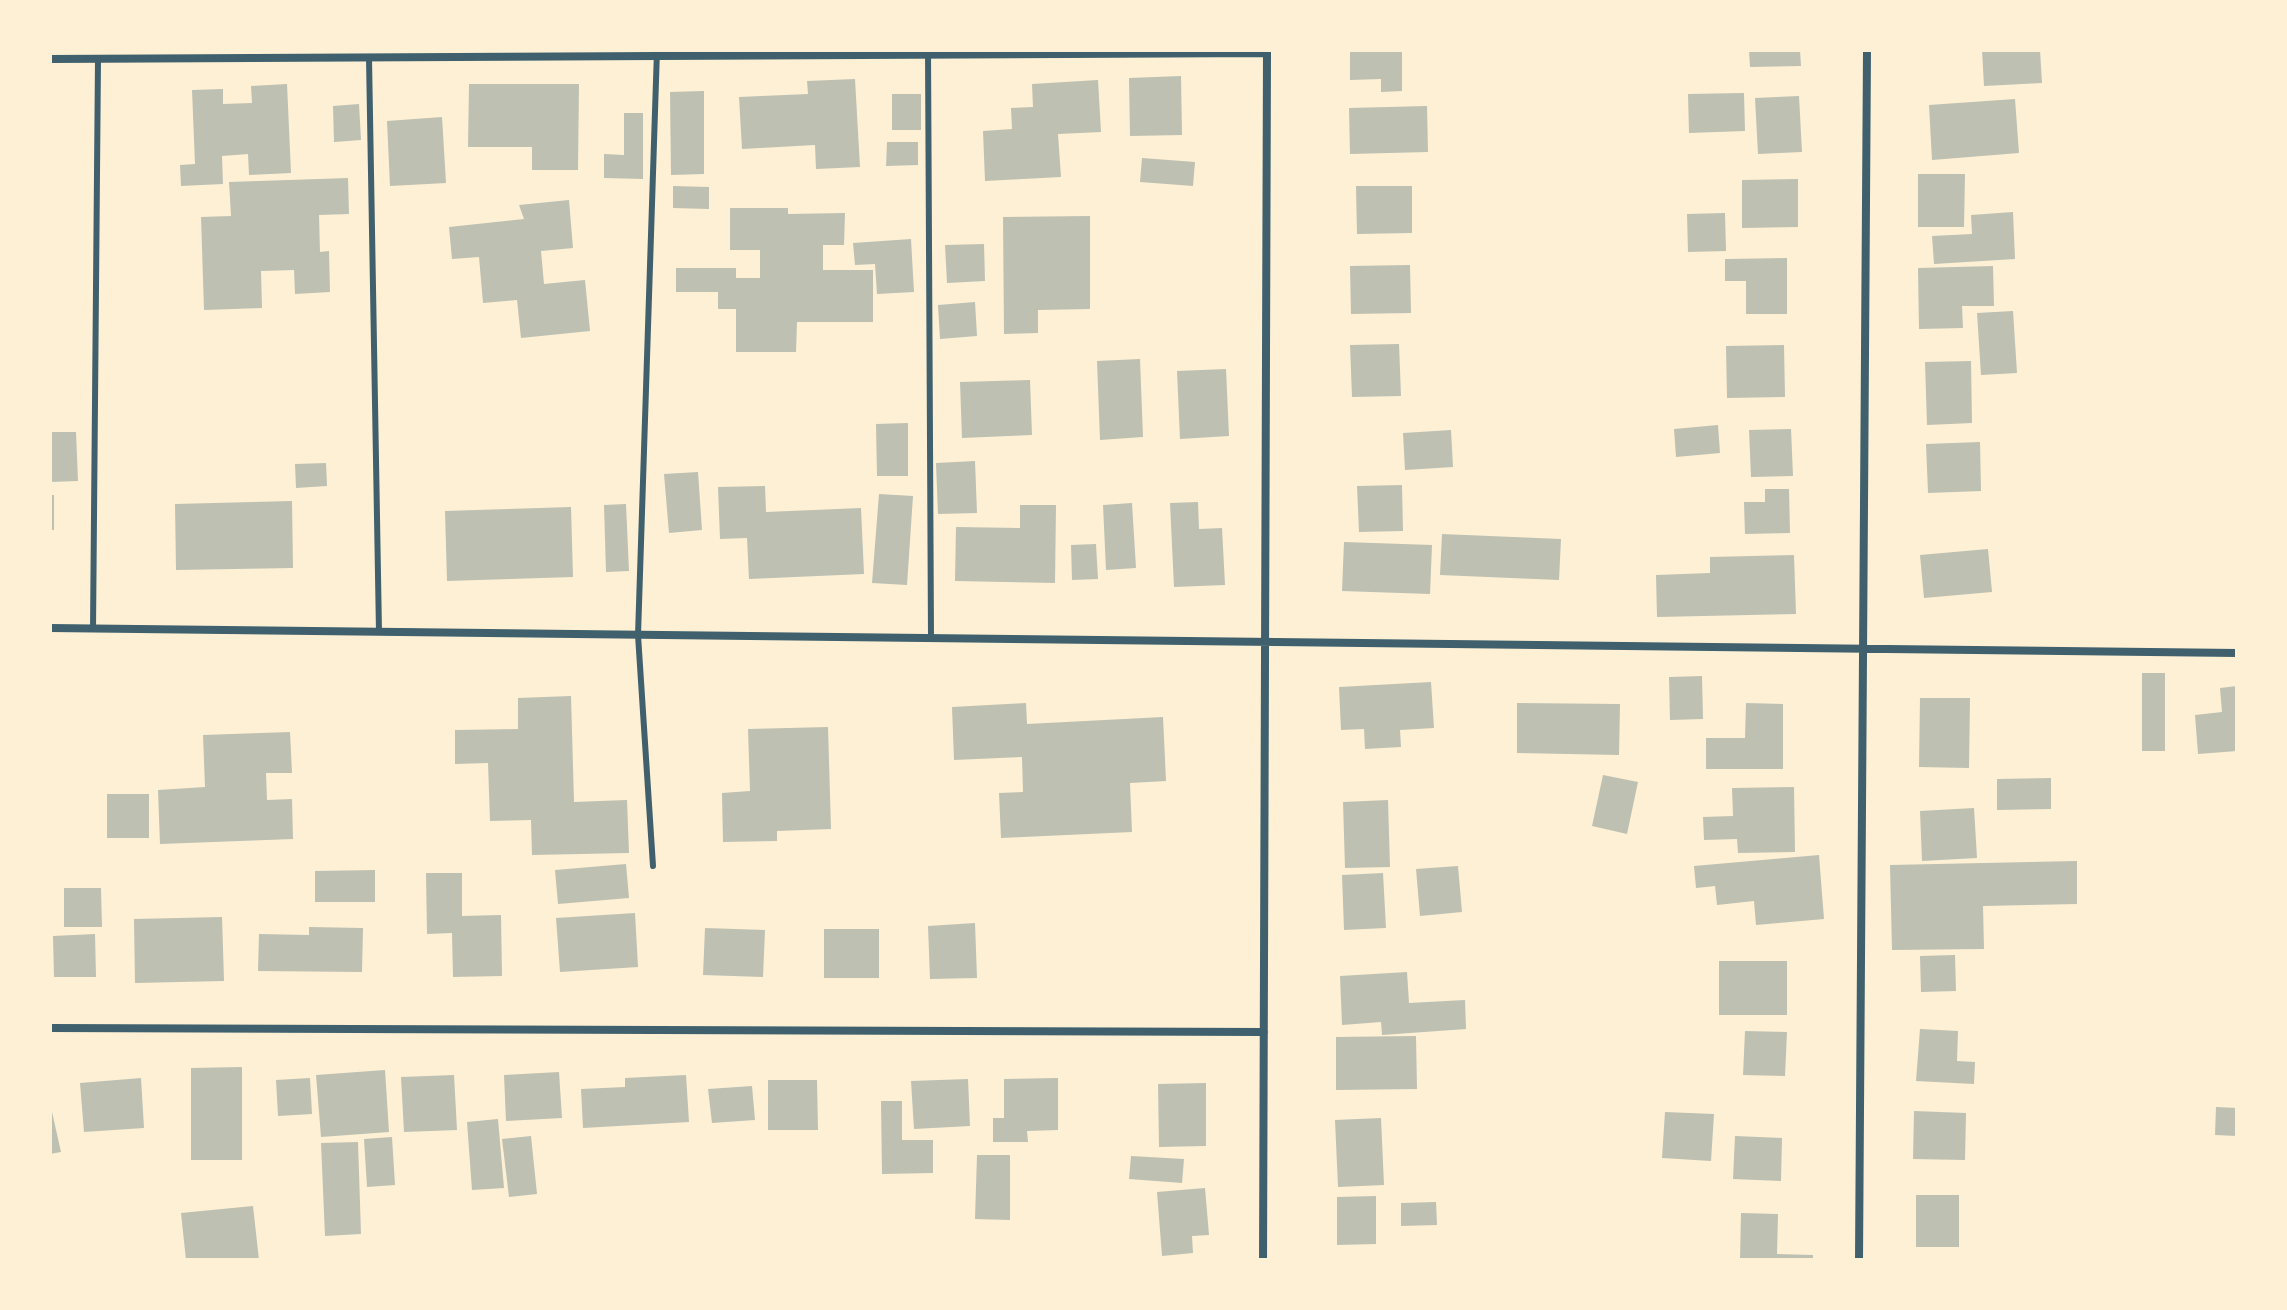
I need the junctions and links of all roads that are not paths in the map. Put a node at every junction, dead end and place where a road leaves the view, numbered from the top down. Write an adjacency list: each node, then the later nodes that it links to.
1 (1867, 50): 14 (street)
2 (657, 52): 3 (street); 5 (street); 11 (lane)
3 (928, 52): 4 (street); 12 (lane)
4 (1267, 52): 13 (street)
5 (374, 55): 7 (street); 10 (lane)
6 (50, 59): 7 (street)
7 (98, 59): 9 (lane)
8 (50, 628): 9 (street)
9 (93, 629): 10 (street)
10 (379, 632): 11 (street)
11 (638, 635): 12 (street); 16 (lane)
12 (931, 638): 13 (street)
13 (1265, 642): 14 (street); 18 (street)
14 (1864, 649): 15 (street); 20 (street)
15 (2237, 653)
16 (653, 866)
17 (50, 1028): 18 (street)
18 (1264, 1032): 19 (street)
19 (1263, 1260)
20 (1859, 1260)

